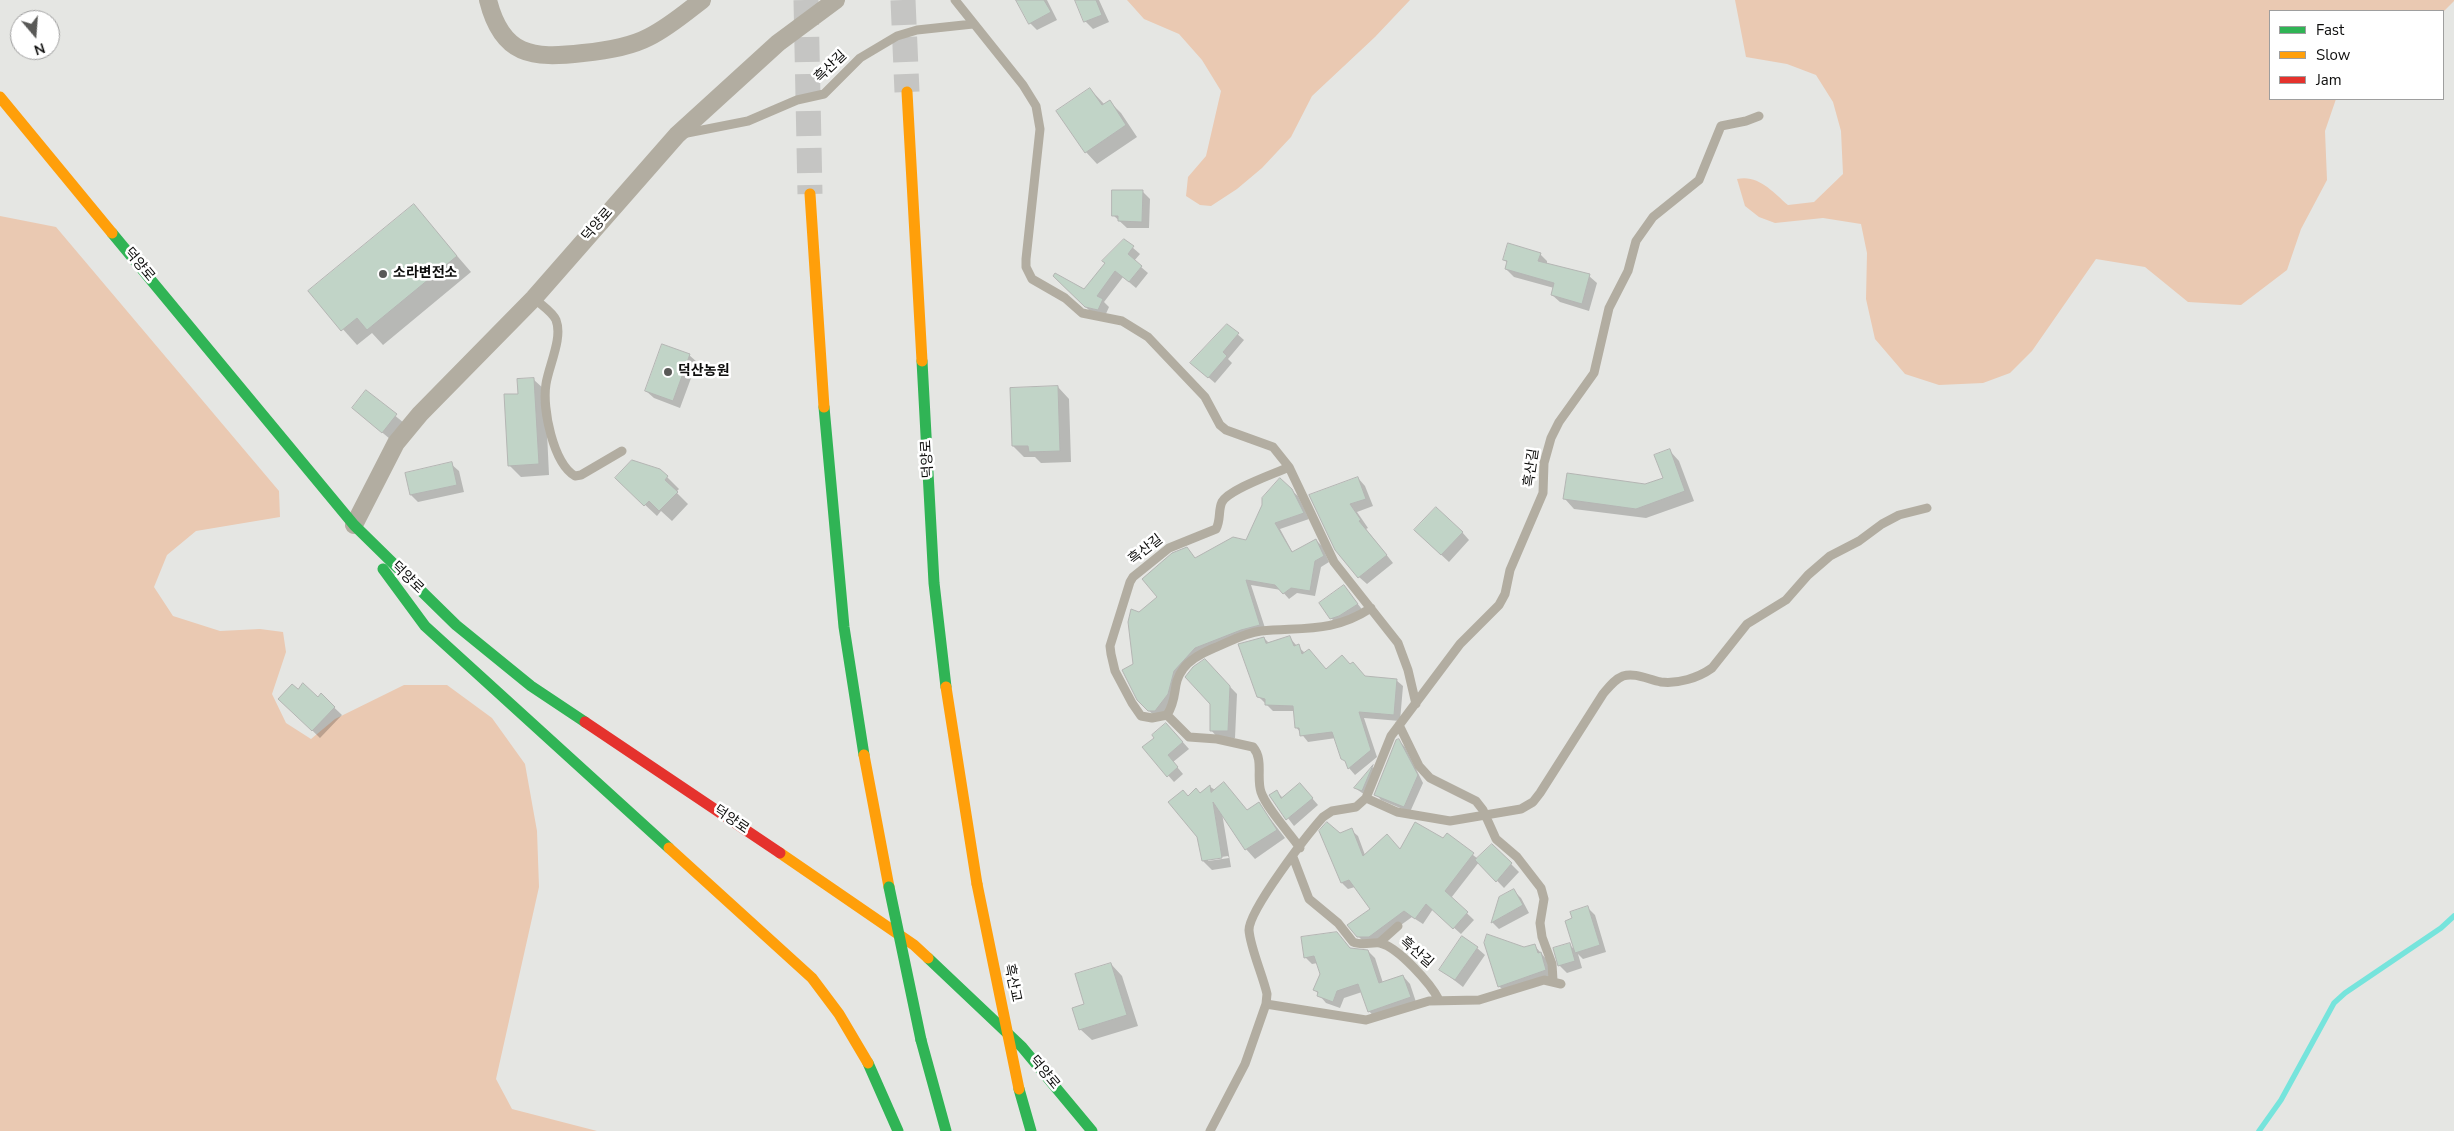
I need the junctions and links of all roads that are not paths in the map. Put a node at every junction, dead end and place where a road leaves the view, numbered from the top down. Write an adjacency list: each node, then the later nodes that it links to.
1 (488, 0): 2 (street)
2 (702, 0)
3 (836, 0): 9 (street, 덕양로)
4 (955, 0): 5 (lane)
5 (973, 24): 9 (lane, 흑산길); 13 (lane)
6 (907, 92): 25 (main road, 덕양로)
7 (0, 97): 15 (main road, 덕양로)
8 (1759, 116): 18 (lane, 흑산길)
9 (677, 135): 11 (street, 덕양로)
10 (810, 194): 32 (main road, bridge)
11 (534, 298): 12 (lane); 15 (street, 덕양로)
12 (622, 451)
13 (1289, 467): 17 (lane); 19 (lane, 흑산길)
14 (1927, 508): 22 (lane)
15 (354, 525): 16 (main road, 덕양로)
16 (368, 541): 31 (main road); 34 (main road, 덕양로)
17 (1371, 608): 18 (lane); 19 (lane)
18 (1416, 704): 20 (lane, 흑산길)
19 (1168, 715): 23 (lane)
20 (1399, 725): 21 (lane, 흑산길); 22 (lane)
21 (1366, 798): 22 (lane); 23 (lane)
22 (1485, 815): 28 (lane)
23 (1300, 848): 24 (lane)
24 (1293, 856): 27 (lane, 흑산길); 29 (lane)
25 (977, 884): 30 (main road, 흑산교, bridge)
26 (1398, 926): 27 (lane)
27 (1379, 943): 28 (lane, 흑산길)
28 (1439, 1000): 29 (lane)
29 (1266, 1004): 35 (lane)
30 (1019, 1089): 33 (main road, 덕양로)
31 (898, 1131)
32 (946, 1131)
33 (1031, 1131)
34 (1092, 1131)
35 (1210, 1131)

